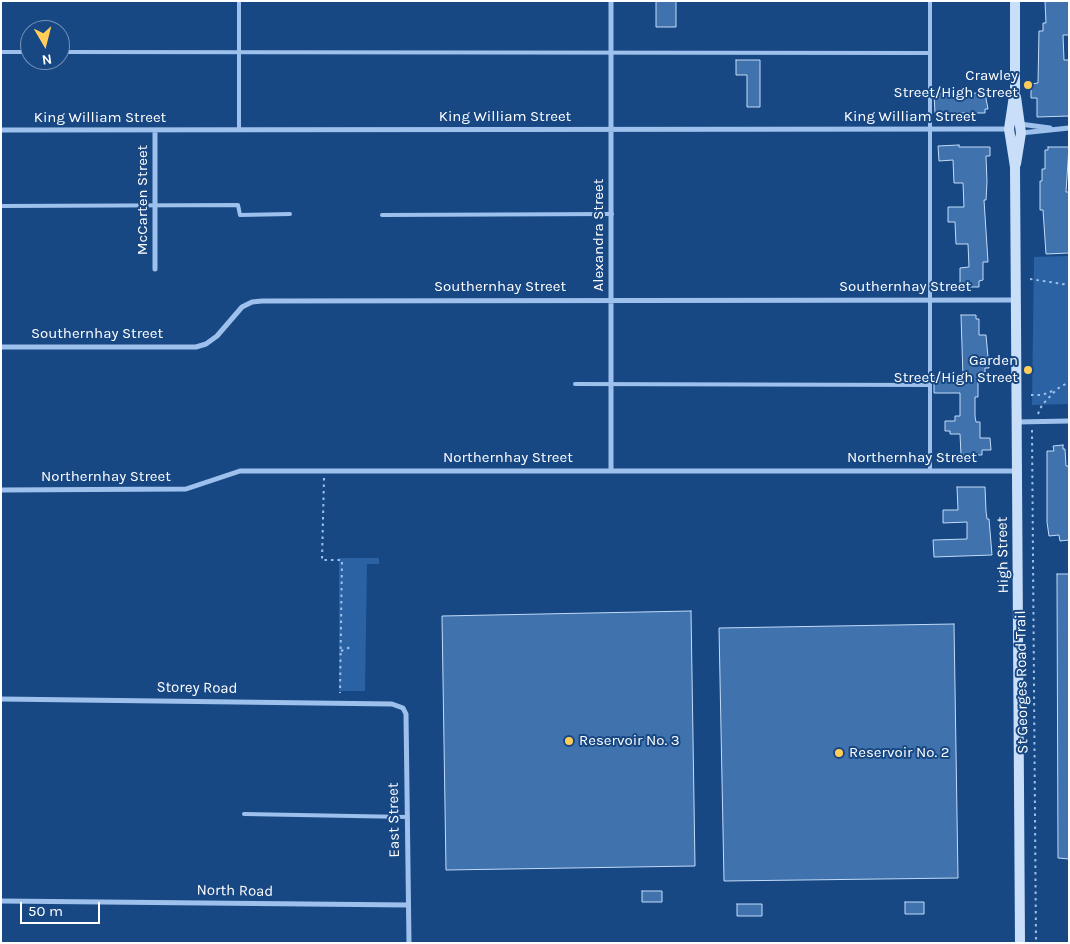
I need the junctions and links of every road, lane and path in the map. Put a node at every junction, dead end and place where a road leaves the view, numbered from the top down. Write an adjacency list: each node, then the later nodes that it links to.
1 (239, 1): 8 (lane)
2 (612, 1): 9 (street, Alexandra Street)
3 (930, 1): 10 (lane)
4 (1015, 1): 11 (main road, High Street)
5 (1, 52): 6 (lane)
6 (20, 52)
7 (70, 52): 8 (lane)
8 (238, 53): 9 (lane); 19 (lane)
9 (611, 53): 10 (lane); 20 (street, Alexandra Street)
10 (929, 53): 15 (lane)
11 (1015, 90): 12 (main road, High Street); 16 (main road, High Street)
12 (1020, 128): 13 (street); 13 (street); 21 (main road, High Street)
13 (1058, 128): 14 (street)
14 (1069, 128)
15 (929, 129): 16 (street, King William Street); 20 (street, King William Street); 30 (lane)
16 (1009, 129): 21 (main road, High Street)
17 (1, 130): 18 (street, King William Street)
18 (155, 130): 19 (street, King William Street); 23 (street, McCarten Street)
19 (239, 130): 20 (street, King William Street)
20 (611, 130): 25 (street, Alexandra Street)
21 (1015, 167): 32 (main road, High Street)
22 (1, 206): 23 (lane)
23 (155, 206): 24 (lane); 27 (street, McCarten Street)
24 (290, 214)
25 (612, 214): 26 (lane); 31 (street, Alexandra Street)
26 (382, 215)
27 (155, 269)
28 (1030, 279): 29 (path)
29 (1069, 285)
30 (930, 299): 31 (street, Southernhay Street); 32 (street, Southernhay Street); 37 (lane)
31 (612, 300): 33 (street, Southernhay Street); 36 (street, Alexandra Street)
32 (1016, 300): 41 (main road, High Street)
33 (1, 347)
34 (1069, 382): 38 (path)
35 (575, 384): 36 (lane)
36 (612, 384): 37 (lane); 43 (street, Alexandra Street)
37 (930, 384): 45 (lane)
38 (1056, 389): 39 (path); 42 (path, St Georges Road Trail)
39 (1031, 395)
40 (1069, 421): 42 (street)
41 (1017, 422): 42 (street); 46 (main road, High Street)
42 (1035, 422): 59 (path, St Georges Road Trail)
43 (611, 469): 44 (street, Northernhay Street); 45 (street, Northernhay Street)
44 (324, 471): 47 (street, Northernhay Street); 49 (path)
45 (930, 471): 46 (street, Northernhay Street)
46 (1017, 471): 58 (main road, High Street)
47 (1, 490)
48 (353, 646): 49 (path)
49 (341, 651): 50 (path)
50 (340, 693)
51 (1, 699): 52 (street, Storey Road)
52 (392, 704): 54 (street, East Street)
53 (244, 814): 54 (lane)
54 (407, 817): 56 (street, East Street)
55 (1, 901): 56 (street, North Road)
56 (408, 905): 57 (street, East Street)
57 (409, 943)
58 (1020, 943)
59 (1036, 943)

